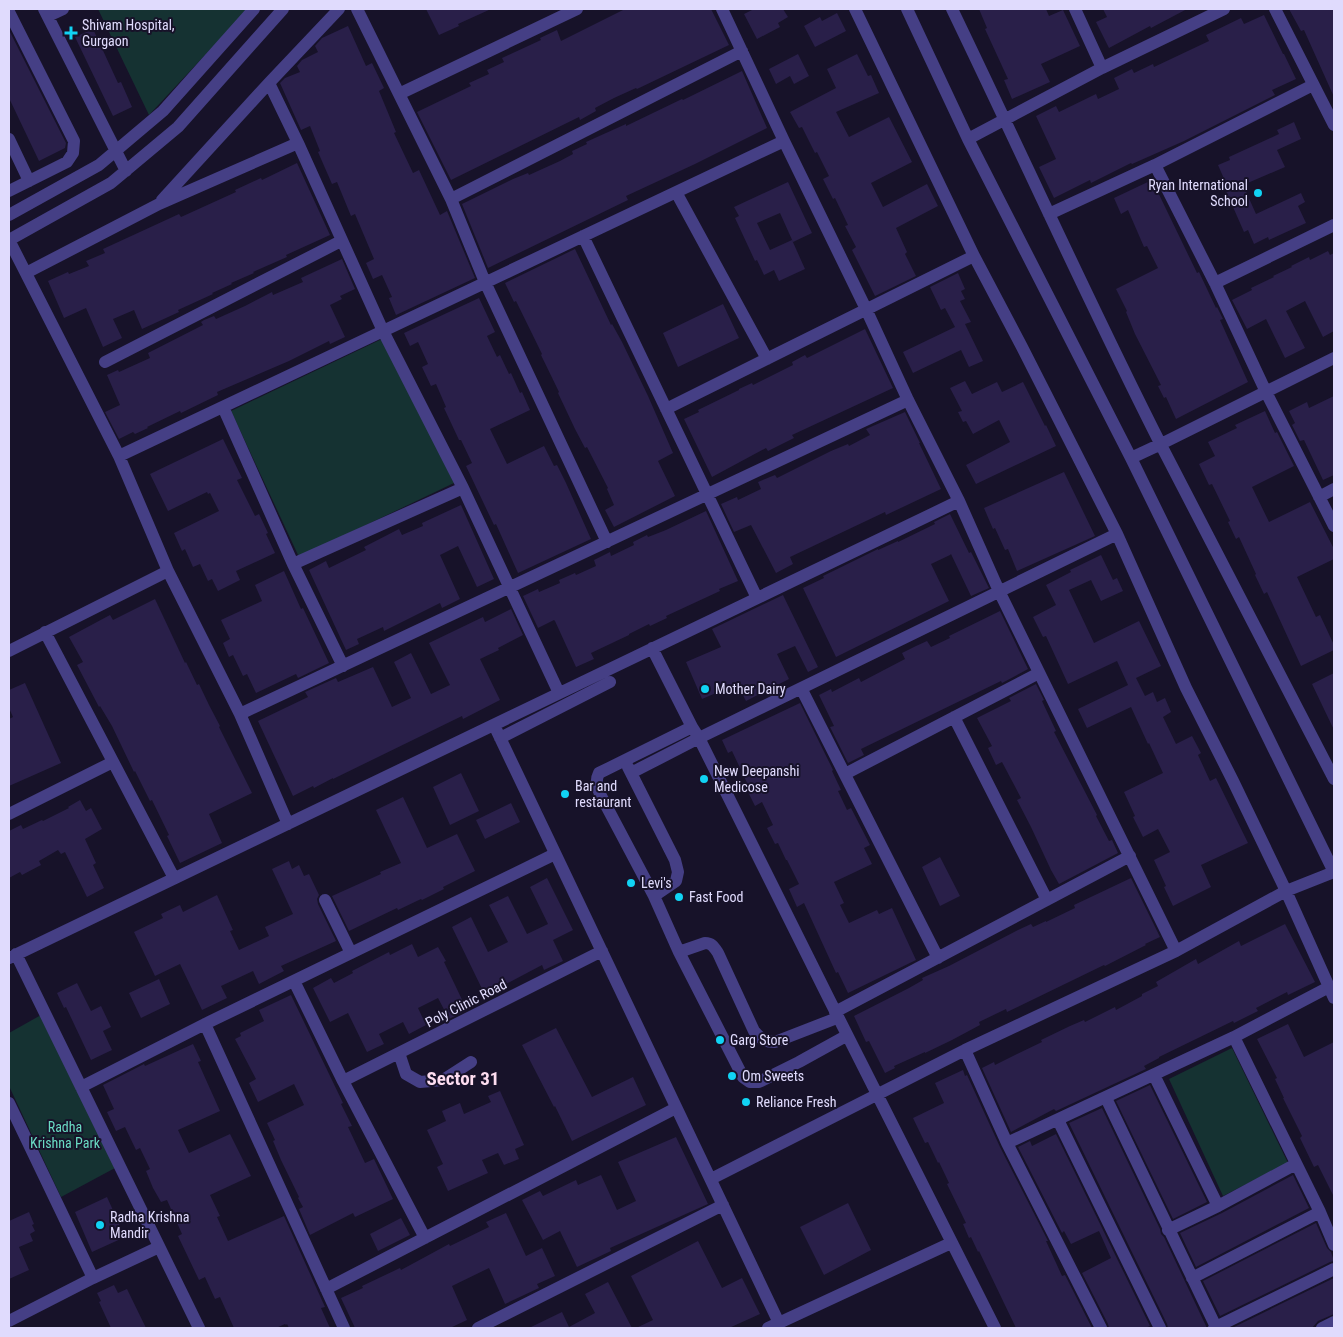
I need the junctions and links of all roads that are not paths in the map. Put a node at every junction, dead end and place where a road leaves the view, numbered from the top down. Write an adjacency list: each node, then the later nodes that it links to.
1 (63, 9): 15 (street)
2 (254, 9): 27 (street)
3 (283, 9): 29 (street)
4 (339, 9): 18 (street)
5 (358, 9): 20 (street)
6 (578, 9): 20 (street)
7 (722, 9): 16 (street)
8 (855, 9): 41 (street)
9 (906, 9): 24 (street)
10 (952, 9): 21 (street)
11 (1075, 9): 17 (street)
12 (1224, 9): 17 (street)
13 (1275, 9): 19 (street)
14 (9, 12): 30 (street)
15 (46, 12): 27 (street)
16 (742, 51): 25 (street); 33 (street)
17 (1102, 68): 21 (street)
18 (269, 83): 26 (street); 34 (street)
19 (1313, 85): 22 (street); 28 (street)
20 (399, 94): 33 (street)
21 (1006, 119): 24 (street); 35 (street)
22 (1334, 125)
23 (9, 139): 30 (street)
24 (968, 140): 56 (street)
25 (784, 141): 32 (street); 45 (street)
26 (298, 143): 34 (street); 40 (street)
27 (116, 151): 29 (street); 36 (street)
28 (1156, 165): 35 (street); 44 (street)
29 (126, 171): 39 (street)
30 (29, 181): 31 (street)
31 (9, 191)
32 (676, 192): 38 (street); 48 (street)
33 (451, 199): 43 (street)
34 (159, 204): 42 (street)
35 (1049, 214): 54 (street)
36 (9, 215)
37 (1334, 225): 44 (street)
38 (583, 236): 43 (street); 53 (street)
39 (9, 240): 42 (street)
40 (341, 240): 46 (street); 49 (street)
41 (974, 256): 45 (street); 63 (street)
42 (26, 273): 55 (street)
43 (485, 282): 46 (street); 64 (street)
44 (1215, 283): 50 (street)
45 (866, 309): 48 (street); 51 (street)
46 (383, 331): 52 (street); 57 (street)
47 (1334, 358): 50 (street)
48 (767, 359): 53 (street)
49 (105, 362)
50 (1266, 392): 54 (street); 60 (street)
51 (908, 400): 59 (street); 61 (street)
52 (223, 407): 55 (street); 65 (street)
53 (666, 409): 59 (street)
54 (1161, 444): 56 (street); 87 (street)
55 (119, 456): 66 (street)
56 (1131, 458): 92 (street)
57 (463, 488): 65 (street); 67 (street)
58 (1334, 489): 60 (street)
59 (708, 495): 64 (street); 69 (street)
60 (1319, 496): 62 (street)
61 (959, 501): 68 (street); 69 (street)
62 (1334, 526)
63 (1117, 534): 68 (street); 94 (street)
64 (607, 542): 67 (street)
65 (293, 564): 73 (street)
66 (168, 571): 70 (street); 78 (street)
67 (510, 588): 73 (street); 77 (street)
68 (999, 591): 74 (street); 76 (street)
69 (757, 598): 71 (street)
70 (45, 632): 72 (street); 84 (street)
71 (652, 648): 77 (street); 81 (street)
72 (9, 651)
73 (343, 666): 78 (street)
74 (1039, 673): 79 (street); 91 (street)
75 (610, 682): 82 (street)
76 (801, 688): 81 (street); 86 (street)
77 (559, 694): 80 (street)
78 (240, 714): 89 (street)
79 (954, 717): 86 (street); 97 (street)
80 (494, 725): 82 (street); 89 (street)
81 (696, 732): 83 (street); 85 (street); 106 (street)
82 (500, 738): 90 (street)
83 (624, 761): 85 (street); 95 (street)
84 (113, 762): 88 (street); 93 (street)
85 (631, 773): 95 (street)
86 (844, 774): 103 (street)
87 (1334, 780)
88 (9, 814)
89 (288, 824): 93 (street)
90 (555, 854): 98 (street); 101 (street)
91 (1130, 856): 97 (street); 99 (street)
92 (1334, 872): 94 (street)
93 (174, 878): 102 (street)
94 (1286, 891): 99 (street); 105 (street)
95 (654, 896): 100 (street)
96 (325, 900): 101 (street)
97 (1047, 900): 103 (street)
98 (602, 951): 111 (street, Poly Clinic Road); 119 (street)
99 (1176, 951): 110 (street)
100 (679, 952): 106 (street); 108 (street)
101 (351, 953): 104 (street)
102 (12, 956): 115 (street)
103 (938, 958): 106 (street)
104 (294, 981): 107 (street); 114 (street)
105 (1332, 992): 109 (street)
106 (836, 1015): 108 (street)
107 (205, 1024): 115 (street); 135 (street)
108 (846, 1036): 116 (street)
109 (1234, 1037): 113 (street); 122 (street)
110 (965, 1050): 116 (street); 121 (street)
111 (399, 1053): 112 (street); 114 (street, Poly Clinic Road)
112 (471, 1062)
113 (1154, 1075): 117 (street); 125 (street)
114 (343, 1081): 128 (street)
115 (81, 1087): 131 (street)
116 (877, 1094): 123 (street); 129 (street)
117 (1106, 1098): 120 (street); 127 (street)
118 (9, 1103): 133 (street)
119 (676, 1108): 123 (street); 128 (street)
120 (1058, 1120): 121 (street); 144 (street)
121 (1007, 1143): 143 (street)
122 (1296, 1164): 125 (street); 126 (street)
123 (711, 1179): 124 (street)
124 (723, 1204): 138 (street); 141 (street)
125 (1218, 1206): 127 (street)
126 (1320, 1212): 130 (street); 134 (street)
127 (1168, 1230): 134 (street)
128 (425, 1238): 135 (street)
129 (951, 1243): 138 (street); 142 (street)
130 (1334, 1245)
131 (159, 1247): 133 (street); 139 (street)
132 (1334, 1270): 145 (street)
133 (93, 1278): 136 (street)
134 (1192, 1278): 145 (street)
135 (326, 1289): 140 (street)
136 (9, 1321)
137 (1334, 1322): 146 (street)
138 (774, 1325)
139 (199, 1328)
140 (344, 1328)
141 (478, 1328)
142 (995, 1328)
143 (1101, 1328)
144 (1160, 1328)
145 (1215, 1328)
146 (1322, 1328)

